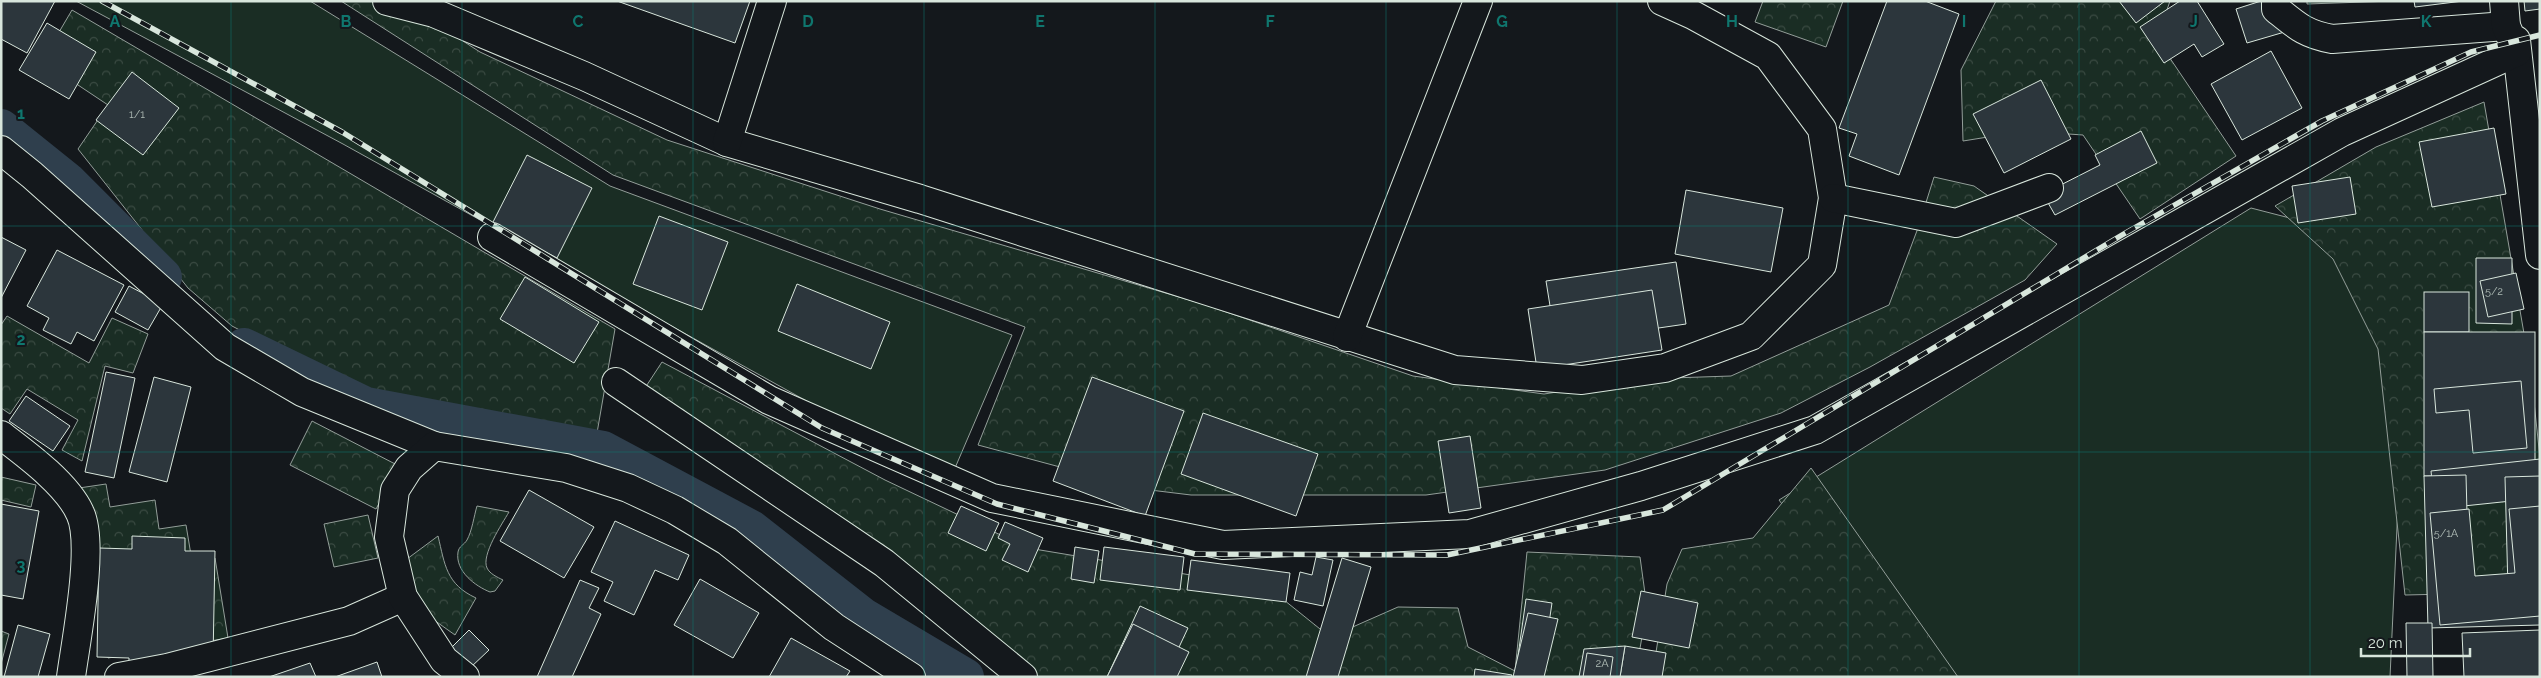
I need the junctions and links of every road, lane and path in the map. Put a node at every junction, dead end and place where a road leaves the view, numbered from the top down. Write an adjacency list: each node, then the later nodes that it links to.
1 (387, 1): 8 (street)
2 (772, 1): 8 (street)
3 (1478, 1): 14 (street)
4 (1662, 1): 11 (street)
5 (2276, 1): 6 (street)
6 (2505, 14): 7 (street)
7 (2517, 52): 12 (street); 13 (street)
8 (727, 142): 14 (street)
9 (1, 150): 17 (street)
10 (2049, 188): 11 (street)
11 (1834, 198): 14 (street)
12 (492, 238)
13 (2540, 255)
14 (1347, 337)
15 (616, 382): 23 (street)
16 (1, 435): 20 (street)
17 (434, 446): 18 (street); 22 (street)
18 (404, 598): 19 (street); 21 (street)
19 (452, 671)
20 (71, 677)
21 (119, 677)
22 (911, 677)
23 (1023, 677)

